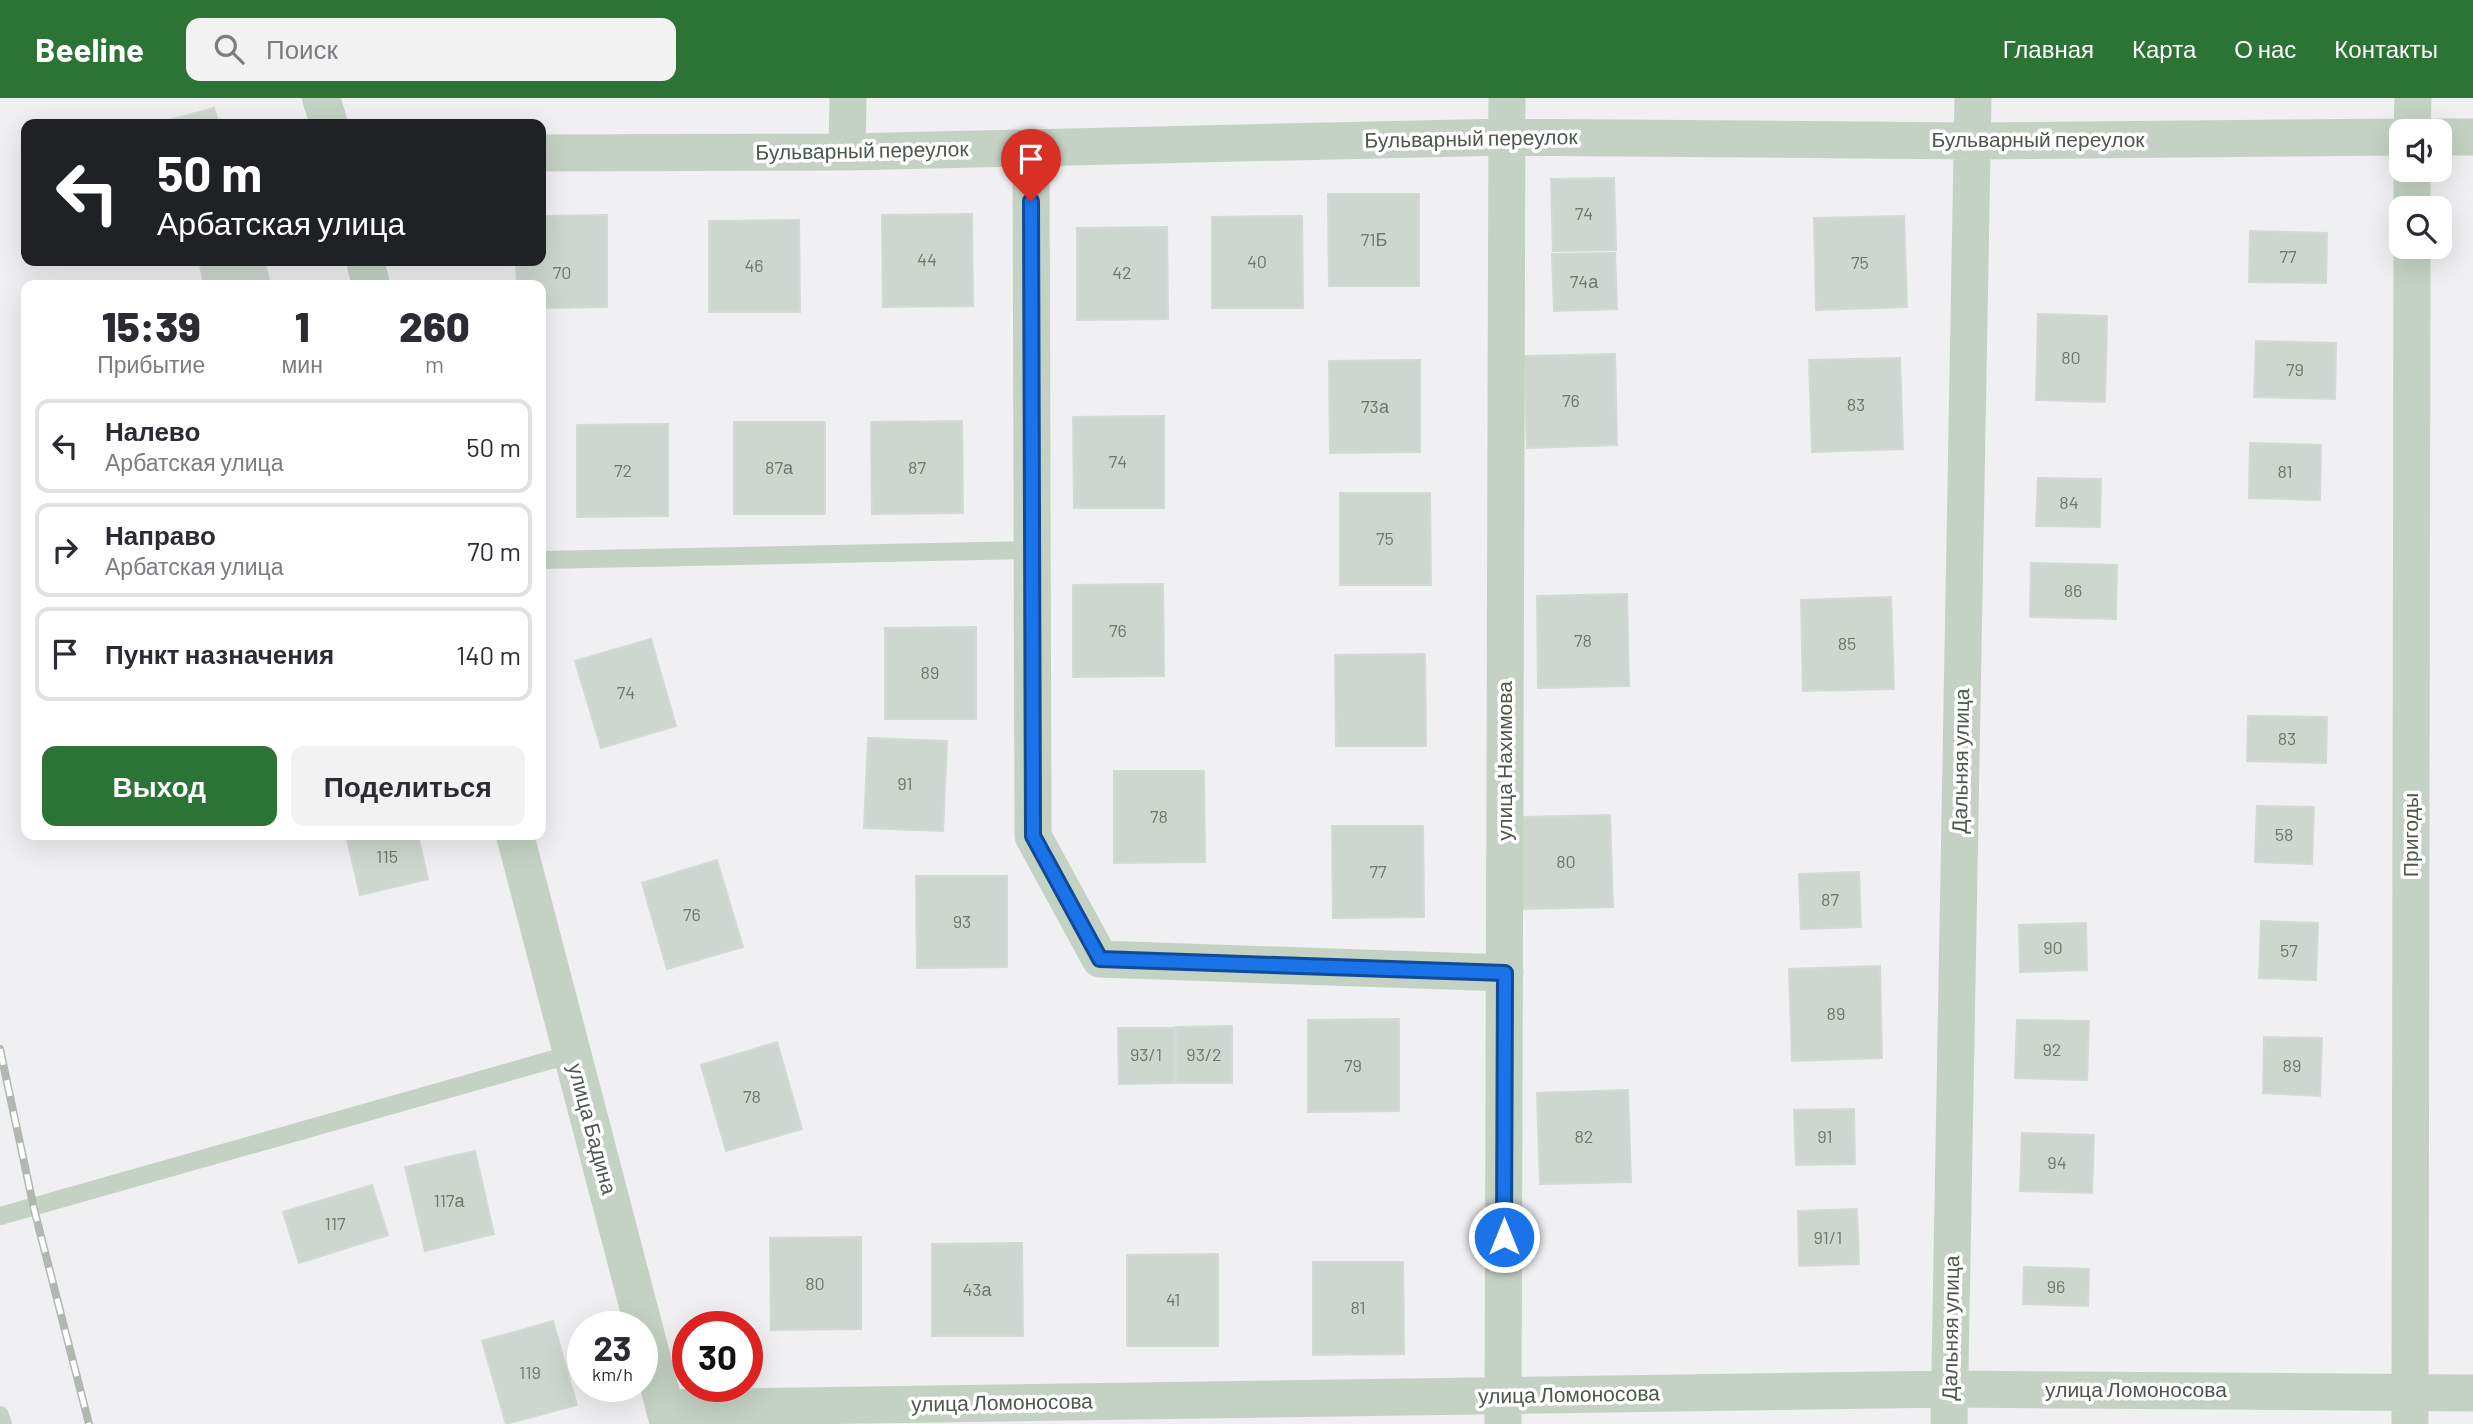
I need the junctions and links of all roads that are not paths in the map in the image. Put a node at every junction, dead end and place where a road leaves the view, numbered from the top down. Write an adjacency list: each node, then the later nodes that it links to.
1 (321, 98): 6 (street)
2 (848, 98): 14 (street)
3 (1507, 98): 8 (street, улица Нахимова)
4 (1973, 98): 12 (street, Дальняя улица)
5 (2413, 98): 7 (street)
6 (327, 119)
7 (2412, 119)
8 (1506, 137): 12 (street, Бульварный переулок); 13 (street, Бульварный переулок); 20 (street, улица Нахимова)
9 (2389, 137): 12 (street, Бульварный переулок)
10 (2452, 137): 11 (street)
11 (2473, 137)
12 (1973, 141): 24 (street, Дальняя улица)
13 (1031, 147): 14 (street, Бульварный переулок); 17 (street)
14 (847, 152): 15 (street, Бульварный переулок)
15 (546, 153)
16 (2412, 259): 25 (street, Пригоды)
17 (1032, 550): 18 (lane); 20 (street)
18 (546, 560)
19 (516, 840): 21 (street, улица Бадина)
20 (1505, 973): 26 (street, улица Нахимова)
21 (572, 1054): 22 (lane); 28 (street, улица Бадина)
22 (0, 1216)
23 (2473, 1393): 25 (street, улица Ломоносова)
24 (1949, 1406): 25 (street, улица Ломоносова); 26 (street, улица Ломоносова)
25 (2410, 1407)
26 (1503, 1410): 28 (street, улица Ломоносова)
27 (0, 1415): 29 (lane)
28 (666, 1416)
29 (2, 1424)

